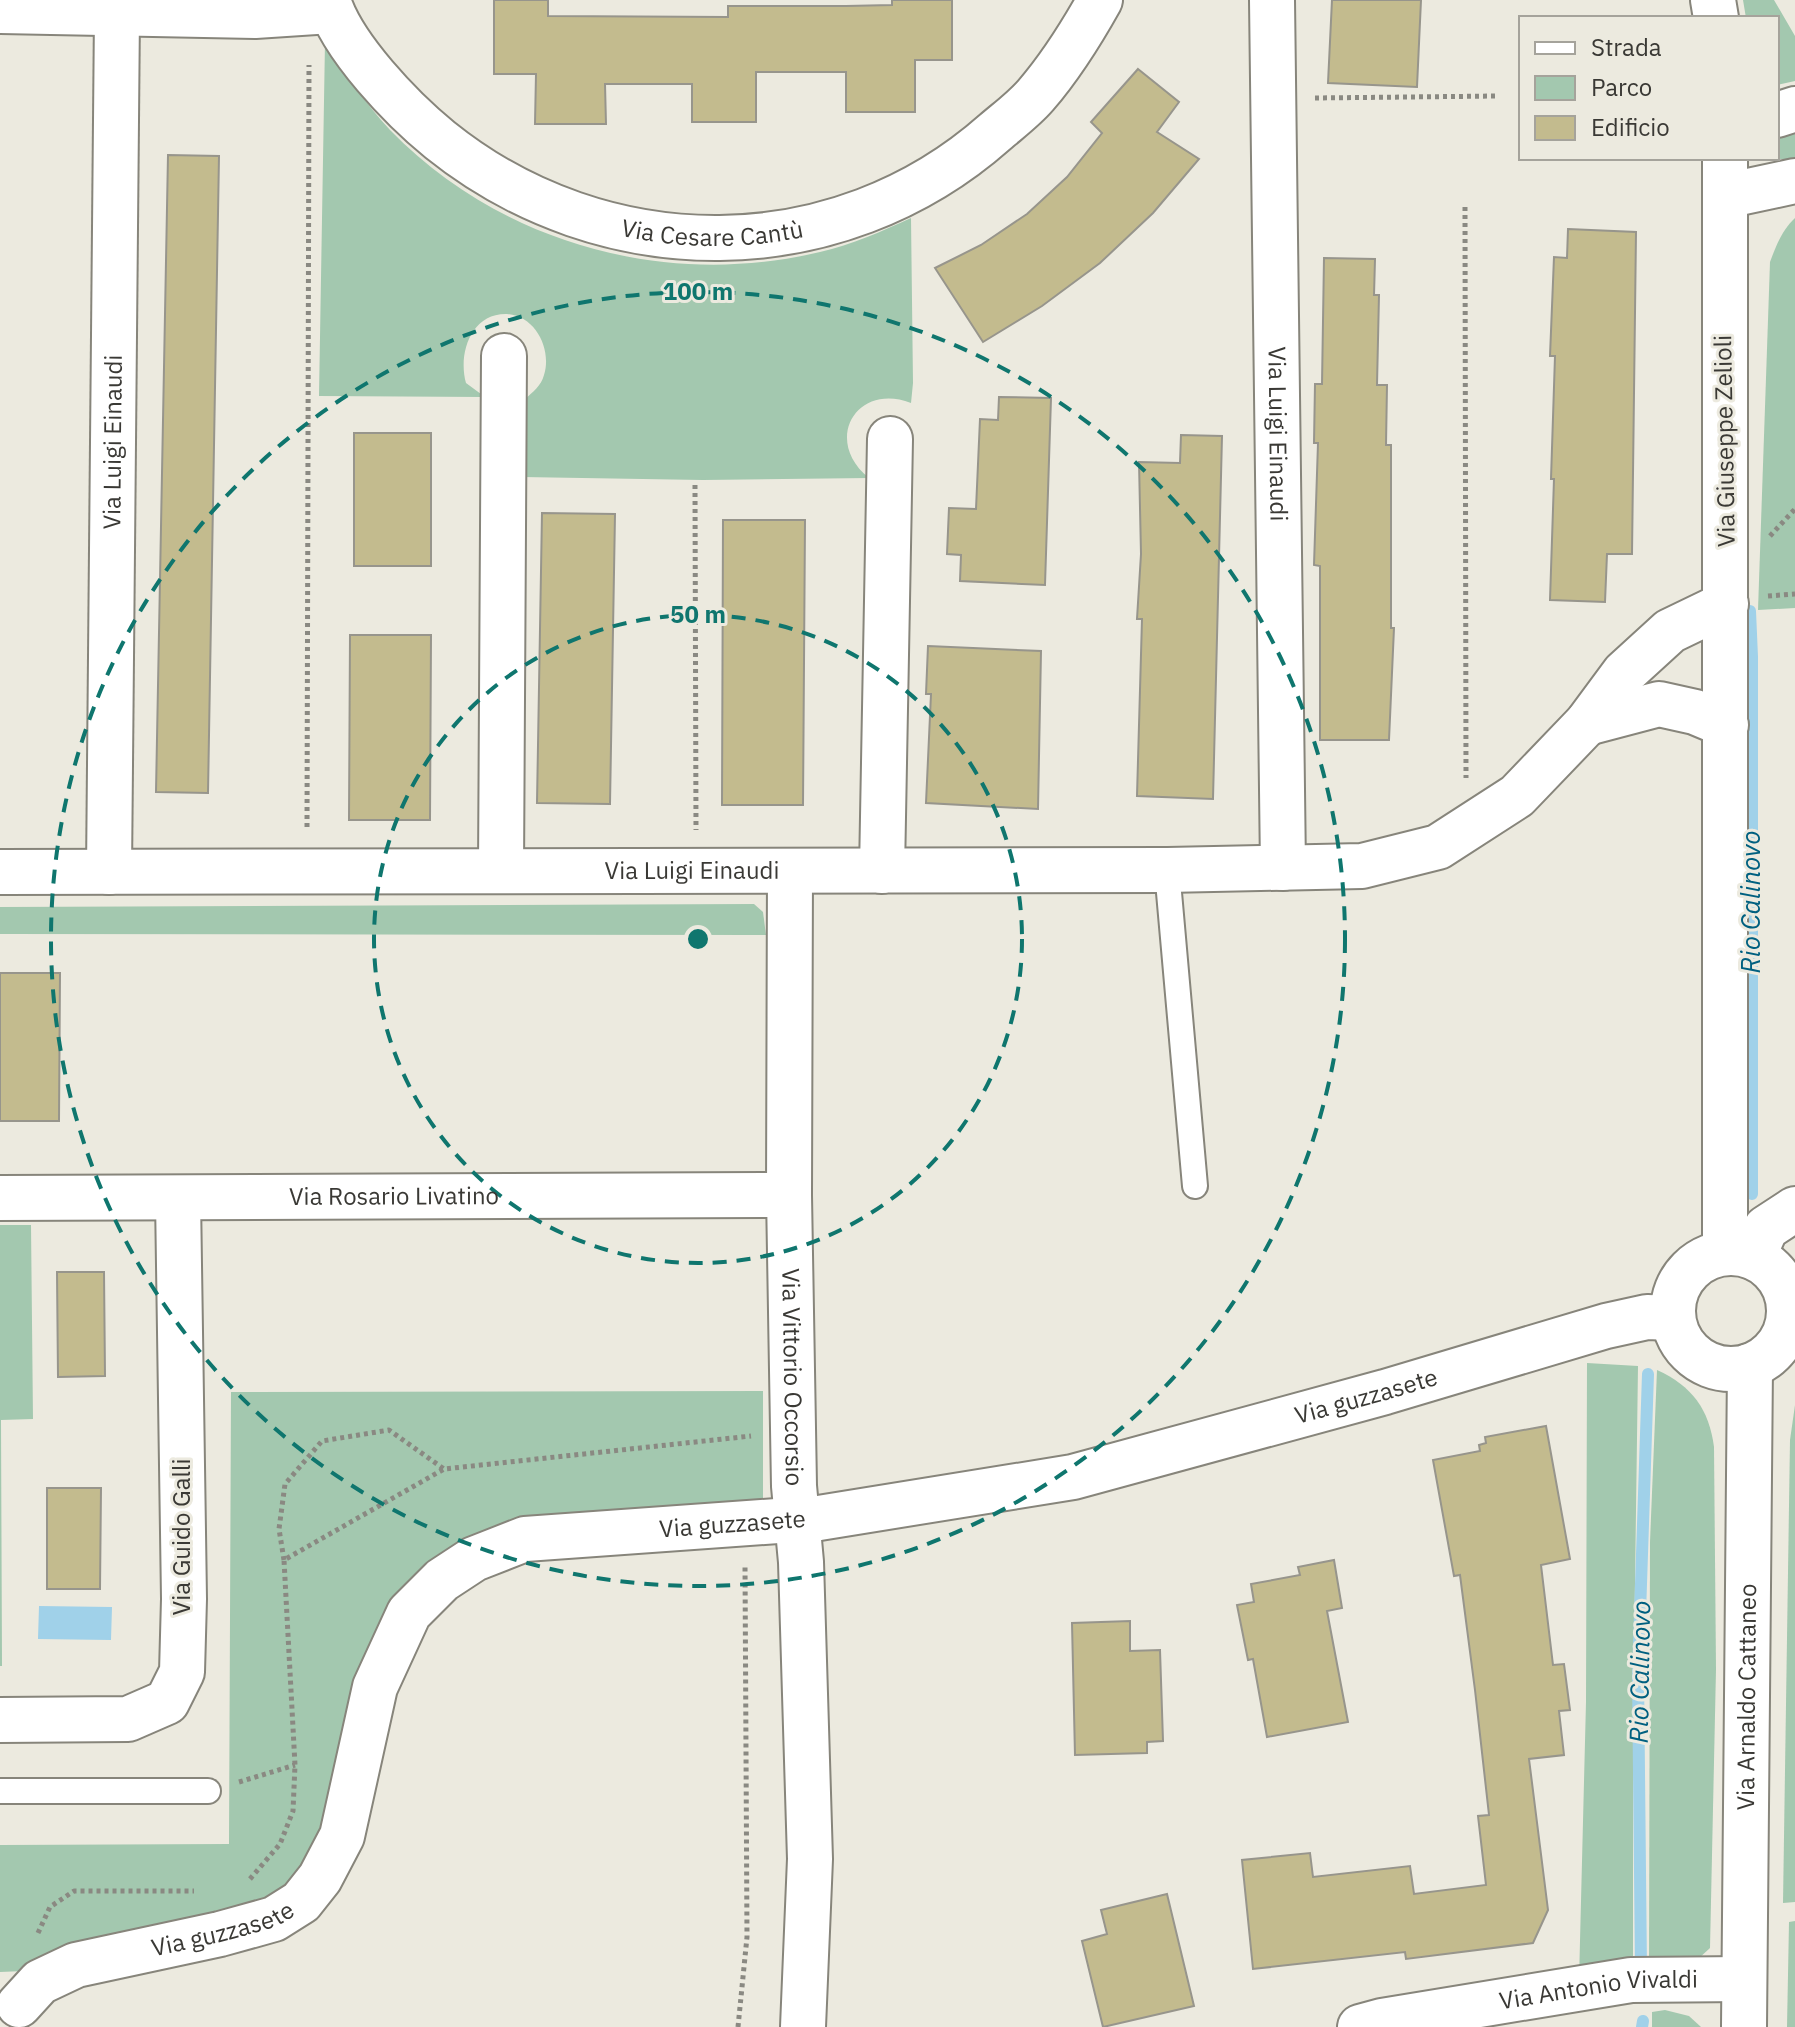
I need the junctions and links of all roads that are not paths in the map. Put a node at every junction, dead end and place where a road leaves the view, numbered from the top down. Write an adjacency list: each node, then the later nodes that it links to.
1 (1100, 0): 3 (street, Via Cesare Cantù)
2 (1272, 0): 13 (street, Via Luigi Einaudi)
3 (329, 6): 5 (street)
4 (0, 11): 5 (street)
5 (117, 13): 19 (street, Via Luigi Einaudi)
6 (1725, 177): 7 (street); 10 (street, Via Giuseppe Zelioli)
7 (1795, 181)
8 (504, 356): 15 (street)
9 (890, 439): 17 (street)
10 (1726, 604): 11 (street, Via Luigi Einaudi); 12 (street, Via Giuseppe Zelioli)
11 (1587, 723): 12 (street); 13 (street, Via Luigi Einaudi)
12 (1726, 725): 25 (street, Via Giuseppe Zelioli)
13 (1283, 868): 14 (street, Via Luigi Einaudi)
14 (1167, 870): 17 (street, Via Luigi Einaudi); 20 (lane)
15 (501, 871): 16 (street, Via Luigi Einaudi); 19 (street, Via Luigi Einaudi)
16 (790, 871): 17 (street, Via Luigi Einaudi); 21 (street, Via Vittorio Occorsio)
17 (882, 871)
18 (0, 872): 19 (street, Via Luigi Einaudi)
19 (109, 872)
20 (1195, 1186)
21 (789, 1195): 23 (street, Via Rosario Livatino); 29 (street, Via Vittorio Occorsio)
22 (0, 1198): 23 (street, Via Rosario Livatino)
23 (178, 1198): 30 (street, Via Guido Galli)
24 (1795, 1209): 25 (street)
25 (1739, 1255): 26 (street); 27 (street)
26 (1792, 1316): 28 (street)
27 (1673, 1318): 28 (street); 29 (street, Via guzzasete)
28 (1750, 1366): 33 (street, Via Arnaldo Cattaneo)
29 (785, 1522): 34 (street, Via guzzasete); 35 (street, Via Vittorio Occorsio)
30 (0, 1720)
31 (0, 1791): 32 (lane)
32 (208, 1791)
33 (1744, 1979): 36 (street, Via Antonio Vivaldi); 37 (street, Via Arnaldo Cattaneo)
34 (19, 2005)
35 (803, 2027)
36 (1360, 2027)
37 (1744, 2027)

